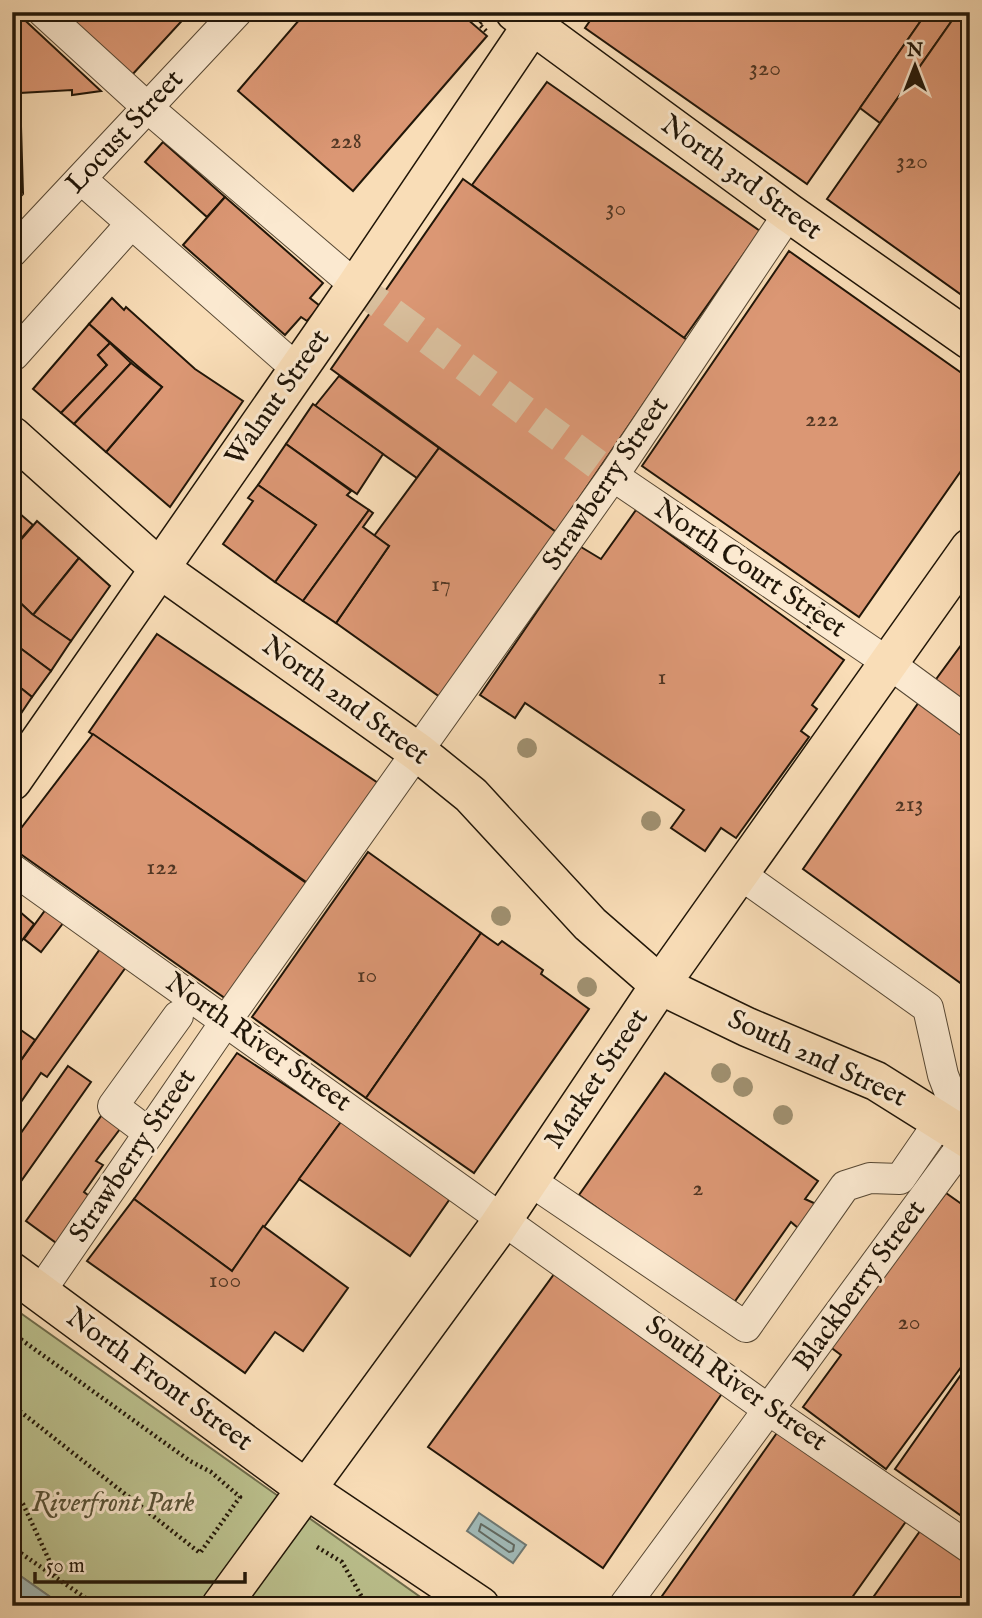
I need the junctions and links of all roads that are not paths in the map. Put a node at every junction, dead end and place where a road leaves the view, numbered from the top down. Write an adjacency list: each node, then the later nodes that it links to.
1 (43, 12): 4 (street)
2 (237, 12): 4 (street, Locust Street)
3 (529, 17): 6 (main road, North 3rd Street); 9 (main road, Walnut Street)
4 (148, 108): 5 (street, Locust Street); 9 (street)
5 (81, 179): 7 (street); 8 (street, Locust Street)
6 (789, 214): 10 (main road, North 3rd Street); 14 (street, Strawberry Street)
7 (131, 224): 11 (street); 12 (street)
8 (12, 252)
9 (356, 286): 12 (main road, Walnut Street)
10 (970, 340)
11 (14, 355)
12 (298, 370): 16 (main road, Walnut Street)
13 (12, 436): 16 (main road, North 2nd Street)
14 (612, 476): 17 (street, North Court Street); 19 (street, Strawberry Street)
15 (970, 548): 17 (main road, Market Street)
16 (159, 568): 19 (main road, North 2nd Street); 20 (main road, Walnut Street)
17 (887, 662): 18 (street, North Court Street); 22 (main road, Market Street)
18 (970, 723)
19 (419, 753): 23 (main road, North 2nd Street); 25 (street, Strawberry Street)
20 (12, 781)
21 (12, 869): 25 (street, North River Street)
22 (740, 873): 23 (main road, Market Street); 27 (street)
23 (660, 985): 27 (main road, South 2nd Street); 28 (main road, Market Street)
24 (178, 1016): 26 (street)
25 (226, 1021): 26 (street, Strawberry Street); 31 (street, North River Street)
26 (149, 1133): 32 (street, Strawberry Street)
27 (962, 1134): 29 (street); 30 (street, Blackberry Street)
28 (529, 1180): 29 (street); 31 (main road, Market Street)
29 (900, 1180): 30 (street)
30 (925, 1197): 33 (street, Blackberry Street)
31 (503, 1218): 33 (street, South River Street); 34 (main road, Market Street)
32 (26, 1282): 34 (main road, North Front Street)
33 (769, 1410): 35 (street, South River Street); 38 (street, Blackberry Street)
34 (306, 1489): 36 (main road, Market Street); 37 (main road, North Front Street)
35 (970, 1548)
36 (221, 1606)
37 (480, 1606)
38 (624, 1606)

